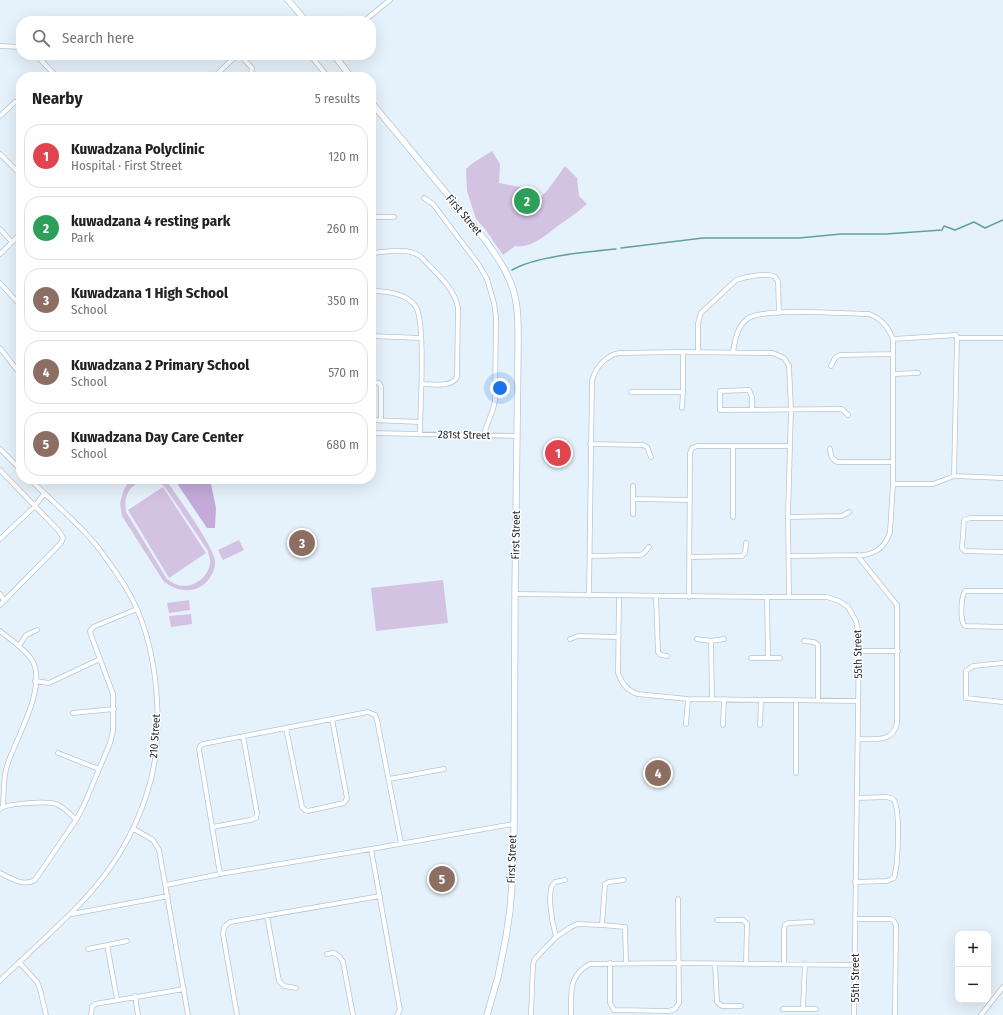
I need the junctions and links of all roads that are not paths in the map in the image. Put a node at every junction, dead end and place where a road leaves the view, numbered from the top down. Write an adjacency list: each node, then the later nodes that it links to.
1 (288, 0): 3 (street)
2 (390, 0): 4 (street)
3 (302, 16)
4 (370, 16)
5 (0, 46): 6 (street)
6 (16, 47)
7 (41, 60): 12 (street)
8 (233, 60): 13 (street)
9 (243, 60): 14 (street)
10 (314, 60): 15 (street)
11 (338, 60): 16 (street)
12 (53, 72)
13 (219, 72)
14 (251, 72)
15 (324, 72)
16 (347, 72)
17 (16, 102): 19 (street)
18 (376, 108): 62 (street, First Street)
19 (0, 116)
20 (0, 154): 21 (street)
21 (16, 170)
22 (424, 198): 61 (street)
23 (376, 217): 24 (street)
24 (394, 218)
25 (0, 229): 27 (street)
26 (16, 238): 27 (street)
27 (12, 242): 29 (street)
28 (376, 253): 49 (street)
29 (0, 254)
30 (0, 283): 32 (street)
31 (376, 291): 35 (street)
32 (16, 301)
33 (779, 313): 38 (street); 41 (street); 42 (street)
34 (376, 336): 35 (street)
35 (421, 338): 49 (street)
36 (957, 338): 37 (street); 38 (street); 72 (street)
37 (1003, 338)
38 (893, 340): 43 (street)
39 (0, 348): 45 (street)
40 (683, 352): 41 (street); 51 (street); 63 (street)
41 (698, 352): 42 (street)
42 (733, 352): 54 (street)
43 (893, 354): 44 (street); 47 (street)
44 (831, 366)
45 (16, 369)
46 (918, 373): 47 (street)
47 (893, 374): 69 (street)
48 (376, 382): 57 (street)
49 (421, 384): 58 (street)
50 (631, 392): 51 (street)
51 (683, 392): 52 (street)
52 (682, 408)
53 (752, 410): 53 (street); 54 (street)
54 (791, 410): 55 (street); 65 (street)
55 (848, 415)
56 (376, 420): 57 (street)
57 (381, 420): 58 (street)
58 (420, 422): 60 (street)
59 (376, 433): 60 (street, 281st Street)
60 (420, 434): 61 (street, 281st Street)
61 (483, 436): 62 (street, 281st Street)
62 (517, 436): 96 (street, First Street)
63 (590, 444): 68 (street); 91 (street)
64 (733, 446): 65 (street); 79 (street); 83 (street)
65 (789, 446): 84 (street)
66 (0, 448): 70 (street)
67 (830, 449): 69 (street)
68 (651, 457)
69 (893, 462): 75 (street)
70 (16, 465)
71 (0, 470): 80 (street)
72 (954, 476): 73 (street); 75 (street)
73 (1003, 478)
74 (36, 484): 77 (street, 210 Street)
75 (893, 484): 90 (street)
76 (633, 486): 78 (street)
77 (44, 494): 80 (street); 105 (street, 210 Street)
78 (633, 499): 79 (street); 82 (street)
79 (690, 500): 93 (street)
80 (34, 507): 86 (street); 103 (street)
81 (849, 512): 84 (street)
82 (632, 514)
83 (733, 516)
84 (788, 517): 92 (street)
85 (1003, 518): 89 (street)
86 (1, 537)
87 (746, 543): 93 (street)
88 (649, 547): 91 (street)
89 (1003, 552)
90 (857, 555): 92 (street); 116 (street)
91 (590, 556): 97 (street)
92 (789, 556): 100 (street)
93 (690, 557): 101 (street)
94 (1003, 591): 106 (street)
95 (0, 594): 103 (street)
96 (515, 594): 97 (street, 55th Street); 150 (street, First Street)
97 (589, 595): 98 (street, 55th Street)
98 (619, 596): 99 (street, 55th Street); 109 (street)
99 (656, 596): 101 (street, 55th Street); 118 (street)
100 (789, 596): 102 (street, 55th Street); 117 (street, 55th Street)
101 (689, 597): 102 (street, 55th Street)
102 (767, 597): 120 (street)
103 (4, 600): 104 (street)
104 (0, 605)
105 (137, 609): 122 (street); 152 (street, 210 Street)
106 (1003, 627)
107 (37, 630): 115 (street)
108 (0, 631): 115 (street)
109 (618, 637): 110 (street); 125 (street)
110 (570, 639)
111 (697, 639): 113 (street)
112 (724, 639): 113 (street)
113 (711, 641): 126 (street)
114 (804, 641): 130 (street)
115 (19, 646): 124 (street)
116 (898, 651): 117 (street); 141 (street)
117 (859, 652): 131 (street, 55th Street)
118 (667, 656)
119 (751, 658): 120 (street)
120 (768, 658): 121 (street)
121 (780, 658)
122 (100, 659): 124 (street); 133 (street)
123 (1003, 664): 132 (street)
124 (35, 681): 148 (street)
125 (688, 699): 126 (street); 136 (street)
126 (712, 699): 127 (street)
127 (724, 699): 128 (street); 137 (street)
128 (761, 700): 129 (street); 138 (street)
129 (796, 700): 130 (street); 145 (street)
130 (818, 700): 131 (street)
131 (858, 701): 141 (street, 55th Street)
132 (1003, 702)
133 (114, 709): 134 (street); 143 (street)
134 (72, 713)
135 (332, 719): 139 (street); 139 (street); 146 (street)
136 (686, 724)
137 (723, 725)
138 (760, 725)
139 (286, 728): 140 (street)
140 (243, 736): 151 (street); 151 (street)
141 (858, 739): 147 (street, 55th Street)
142 (58, 753): 143 (street)
143 (99, 769): 149 (street)
144 (444, 769): 146 (street)
145 (796, 773)
146 (389, 779): 153 (street)
147 (858, 798): 159 (street, 55th Street); 159 (street)
148 (2, 807): 149 (street)
149 (76, 820): 155 (street)
150 (513, 824): 153 (street); 201 (street, First Street)
151 (213, 827): 156 (street)
152 (134, 829): 160 (street); 164 (street, 210 Street)
153 (402, 843): 154 (street)
154 (371, 849): 156 (street); 162 (street)
155 (0, 873)
156 (220, 874): 160 (street)
157 (565, 880): 170 (street)
158 (624, 880): 169 (street)
159 (855, 882): 166 (street, 55th Street)
160 (166, 885): 161 (street)
161 (168, 896): 164 (street); 187 (street)
162 (380, 896): 165 (street); 200 (street)
163 (678, 899): 178 (street)
164 (70, 914): 175 (street, 210 Street)
165 (267, 916): 186 (street); 198 (street)
166 (855, 919): 183 (street, 55th Street); 205 (street)
167 (717, 920): 179 (street)
168 (812, 922): 181 (street)
169 (602, 925): 170 (street); 177 (street)
170 (556, 937): 202 (street)
171 (127, 941): 172 (street)
172 (108, 945): 173 (street); 189 (street)
173 (88, 949)
174 (327, 954): 199 (street)
175 (20, 962): 184 (street, 210 Street); 194 (street)
176 (610, 963): 177 (street); 178 (street); 203 (street)
177 (626, 963): 178 (street)
178 (679, 963): 180 (street)
179 (746, 963): 180 (street); 181 (street)
180 (715, 964): 190 (street)
181 (784, 964): 182 (street)
182 (804, 964): 183 (street); 191 (street)
183 (855, 965): 204 (street, 55th Street)
184 (0, 981)
185 (1003, 986): 206 (street)
186 (296, 988)
187 (184, 989): 188 (street); 197 (street)
188 (135, 996): 189 (street); 196 (street)
189 (117, 999): 195 (street)
190 (741, 1006)
191 (803, 1008): 192 (street); 193 (street)
192 (783, 1009)
193 (816, 1009)
194 (46, 1015)
195 (91, 1015)
196 (138, 1015)
197 (188, 1015)
198 (237, 1015)
199 (353, 1015)
200 (396, 1015)
201 (486, 1015)
202 (531, 1015)
203 (571, 1015)
204 (854, 1015)
205 (895, 1015)
206 (981, 1015)

